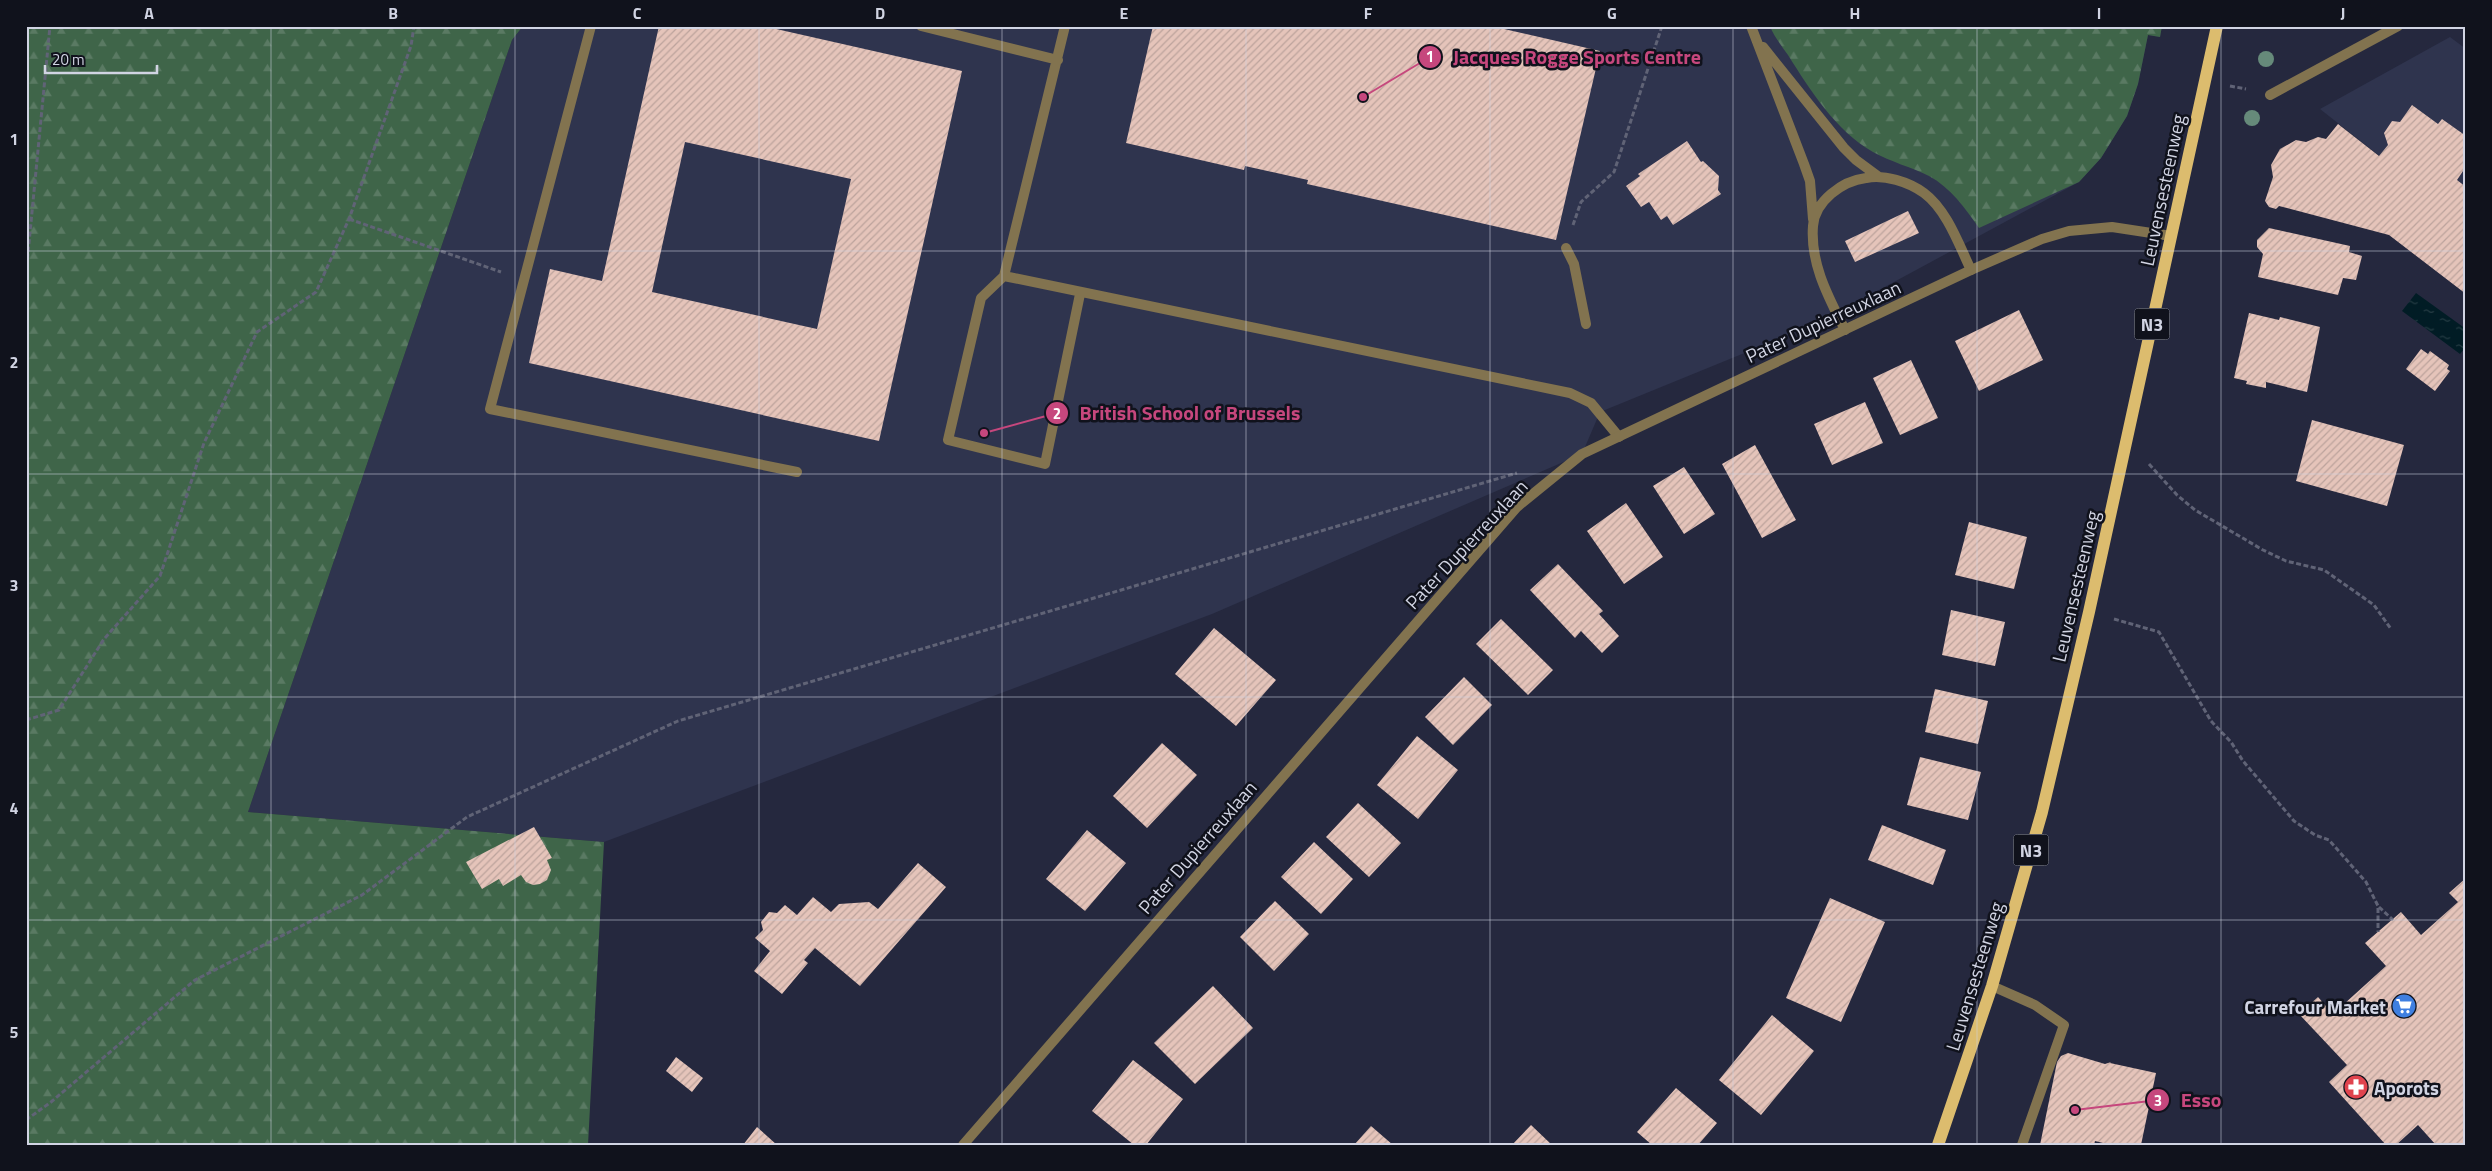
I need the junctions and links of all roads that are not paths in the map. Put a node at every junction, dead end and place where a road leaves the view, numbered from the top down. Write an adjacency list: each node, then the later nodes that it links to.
1 (591, 26): 20 (street)
2 (921, 26): 8 (street)
3 (1065, 26): 8 (street)
4 (1751, 26): 7 (street)
5 (2217, 26): 12 (main road, Leuvensesteenweg / N3)
6 (2398, 26): 9 (street)
7 (1756, 38): 10 (street); 11 (street)
8 (1058, 60): 15 (street)
9 (2270, 95)
10 (1880, 178): 11 (street); 14 (street)
11 (1813, 224): 18 (street)
12 (2171, 236): 14 (street, Pater Dupierreuxlaan); 21 (main road, Leuvensesteenweg / N3)
13 (1566, 248): 17 (street)
14 (1971, 270): 18 (street, Pater Dupierreuxlaan)
15 (1004, 276): 16 (street); 16 (street)
16 (1080, 294): 19 (street)
17 (1586, 324)
18 (1845, 330): 19 (street, Pater Dupierreuxlaan)
19 (1620, 436): 22 (street, Pater Dupierreuxlaan)
20 (797, 472)
21 (1992, 986): 23 (main road, Leuvensesteenweg / N3); 24 (street)
22 (962, 1145)
23 (1938, 1145)
24 (2022, 1145)

